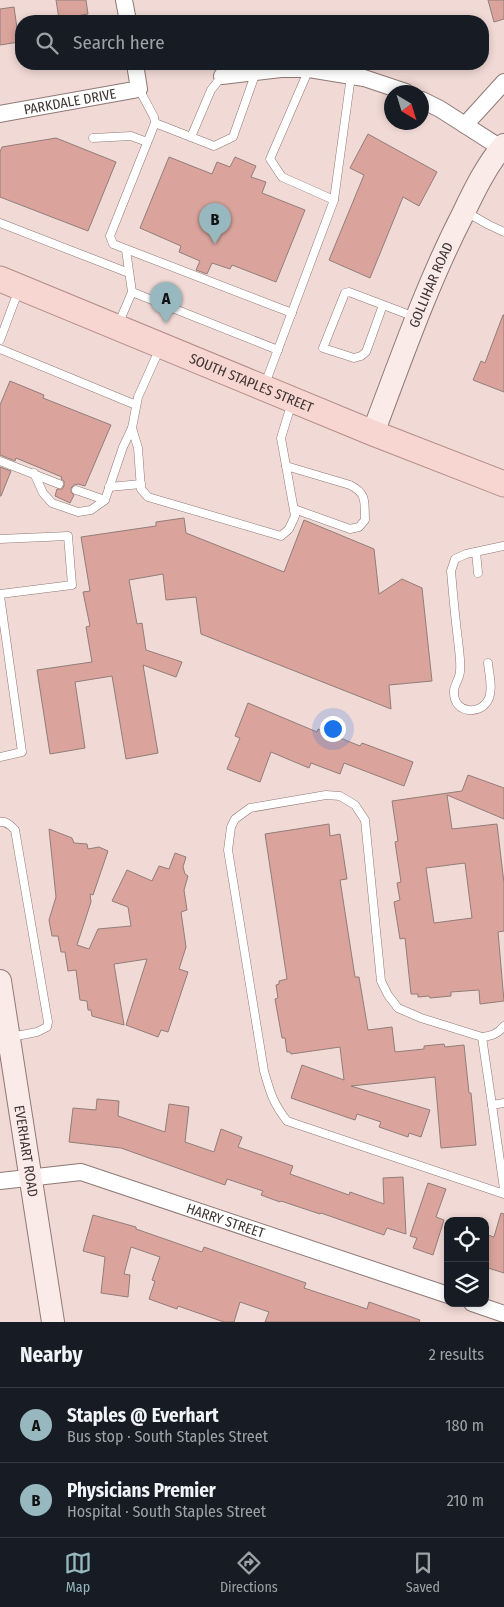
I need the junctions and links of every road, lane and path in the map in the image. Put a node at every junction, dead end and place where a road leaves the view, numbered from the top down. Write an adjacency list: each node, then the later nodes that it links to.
1 (124, 0): 2 (street)
2 (127, 15)
3 (136, 70): 12 (street)
4 (273, 70): 7 (street)
5 (309, 70): 21 (lane)
6 (315, 70): 9 (street)
7 (256, 72): 8 (street); 17 (lane)
8 (222, 76): 17 (lane)
9 (350, 76): 11 (street); 21 (lane)
10 (504, 82): 16 (street)
11 (385, 85)
12 (139, 89): 14 (street, PARKDALE DRIVE); 15 (lane)
13 (429, 104): 16 (street)
14 (0, 114)
15 (155, 123): 17 (lane); 19 (lane)
16 (465, 125): 20 (street)
17 (191, 137)
18 (93, 138): 19 (lane)
19 (147, 142): 25 (lane)
20 (502, 147): 22 (main road, GOLLIHAR ROAD)
21 (334, 200): 30 (lane)
22 (464, 211): 24 (lane); 31 (main road, GOLLIHAR ROAD)
23 (0, 223): 26 (lane)
24 (504, 232)
25 (126, 250): 26 (lane); 30 (lane)
26 (129, 273): 28 (lane)
27 (10, 283): 32 (main road, SOUTH STAPLES STREET); 33 (lane)
28 (132, 292): 32 (lane); 36 (lane)
29 (383, 305): 29 (lane); 31 (lane)
30 (292, 313): 36 (lane)
31 (417, 318): 41 (main road, GOLLIHAR ROAD)
32 (117, 328): 34 (main road, SOUTH STAPLES STREET)
33 (0, 340)
34 (161, 345): 37 (main road, SOUTH STAPLES STREET); 39 (lane)
35 (0, 349): 39 (lane)
36 (278, 350): 37 (lane)
37 (263, 388): 38 (main road, SOUTH STAPLES STREET)
38 (293, 400): 41 (main road, SOUTH STAPLES STREET); 43 (lane)
39 (136, 405): 40 (lane)
40 (132, 428): 46 (lane); 48 (lane)
41 (373, 433): 47 (main road, SOUTH STAPLES STREET)
42 (0, 460): 44 (lane)
43 (286, 466): 51 (lane); 51 (lane)
44 (34, 473): 45 (lane); 50 (lane)
45 (59, 484)
46 (141, 484): 48 (lane); 51 (lane)
47 (504, 484)
48 (109, 487): 50 (lane)
49 (76, 490): 50 (lane)
50 (105, 500)
51 (294, 509)
52 (0, 539): 56 (lane)
53 (504, 544): 54 (lane)
54 (476, 552): 55 (lane); 57 (lane)
55 (478, 573)
56 (0, 595): 58 (lane)
57 (488, 663)
58 (0, 757)
59 (0, 822): 63 (lane)
60 (0, 982): 63 (main road, EVERHART ROAD)
61 (504, 1026): 62 (lane)
62 (482, 1037): 65 (lane); 69 (lane)
63 (9, 1038): 66 (main road, EVERHART ROAD)
64 (504, 1103): 65 (lane)
65 (492, 1105): 68 (lane)
66 (31, 1177): 67 (street, HARRY STREET); 70 (street, HARRY STREET); 73 (main road, EVERHART ROAD)
67 (0, 1182)
68 (504, 1189)
69 (504, 1194)
70 (444, 1294)
71 (484, 1307): 72 (street)
72 (504, 1314)
73 (53, 1322)

